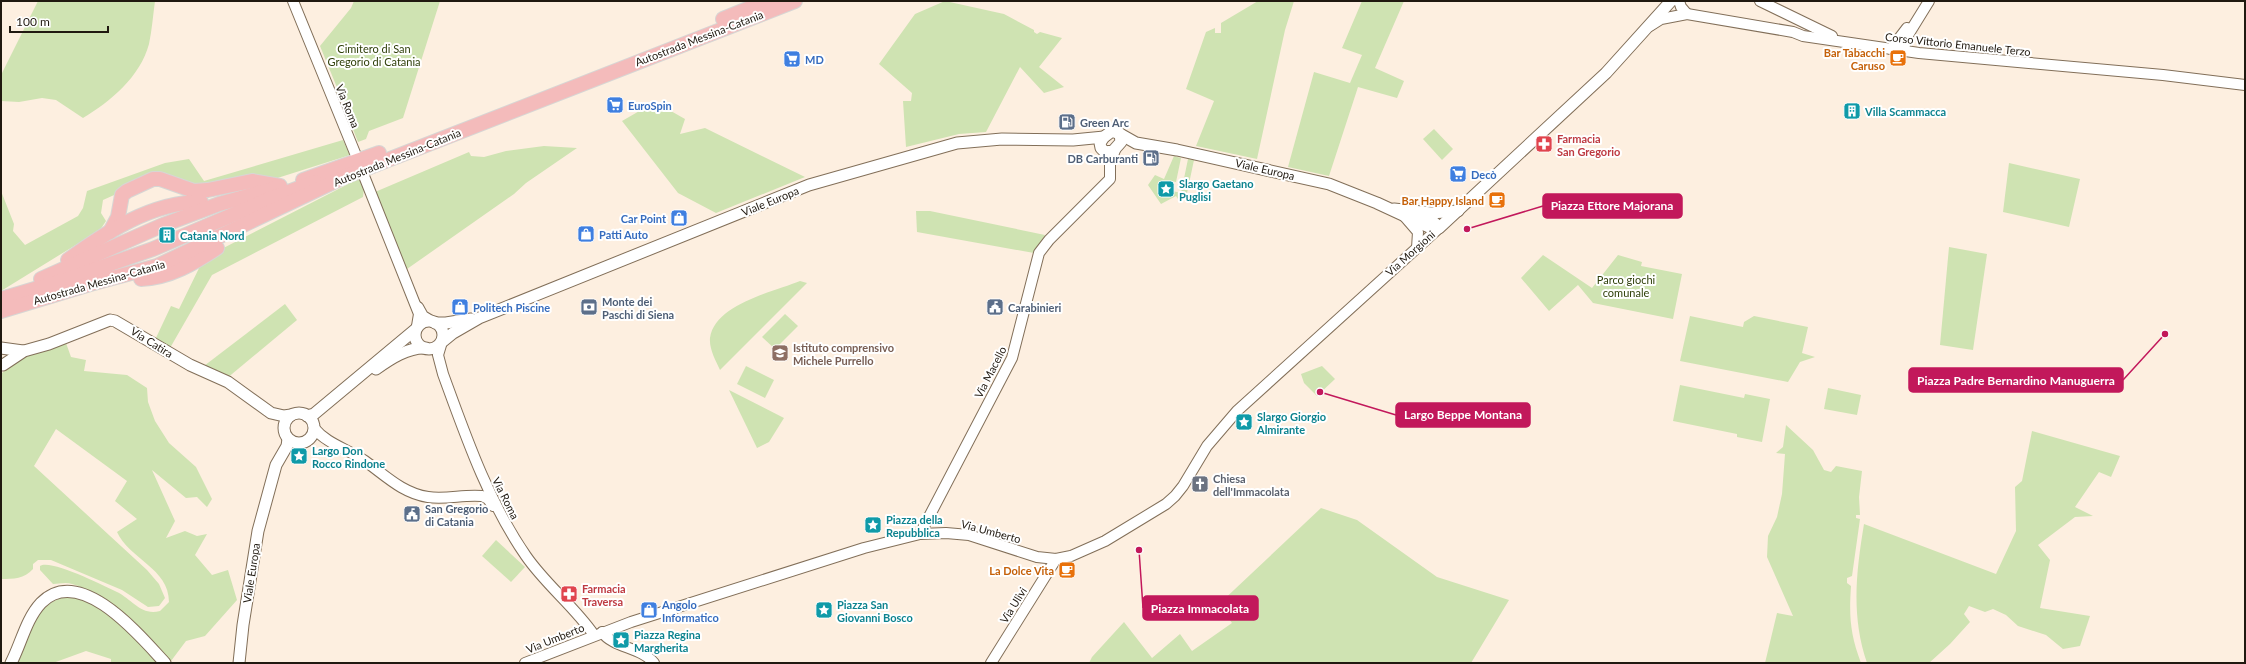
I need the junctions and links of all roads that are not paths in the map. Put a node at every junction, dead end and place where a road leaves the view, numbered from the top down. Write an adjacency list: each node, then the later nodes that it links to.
1 (293, 1): 22 (street, Via Roma)
2 (767, 1): 26 (highway, Autostrada Messina-Catania)
3 (781, 1): 26 (highway)
4 (794, 1): 25 (highway, Autostrada Messina-Catania)
5 (1760, 1): 9 (street)
6 (1929, 1): 8 (street)
7 (1680, 5): 10 (main road, Via Morgioni); 10 (street, Corso Vittorio Emanuele Terzo); 11 (street, Corso Vittorio Emanuele Terzo)
8 (1923, 10): 13 (street); 14 (street)
9 (1807, 25): 11 (street); 12 (street)
10 (1649, 27): 30 (main road, Via Morgioni)
11 (1793, 32): 12 (street, Corso Vittorio Emanuele Terzo)
12 (1845, 41): 13 (street, Corso Vittorio Emanuele Terzo)
13 (1891, 49): 14 (street, Corso Vittorio Emanuele Terzo)
14 (1903, 51): 15 (street, Corso Vittorio Emanuele Terzo)
15 (2245, 85)
16 (1120, 134): 17 (main road); 19 (main road); 20 (main road)
17 (1104, 137): 18 (main road); 21 (main road)
18 (1074, 140): 21 (main road); 43 (main road, Viale Europa)
19 (1136, 143): 20 (main road); 32 (main road, Viale Europa)
20 (1116, 149): 21 (main road); 23 (street, Via Macello)
21 (1102, 150): 23 (street)
22 (355, 153)
23 (1110, 164): 62 (street, Via Macello)
24 (364, 176): 41 (street)
25 (331, 184): 31 (highway, Autostrada Messina-Catania); 42 (highway)
26 (276, 191): 27 (highway); 28 (highway); 37 (highway, Autostrada Messina-Catania); 38 (highway)
27 (240, 192): 29 (highway); 37 (highway)
28 (124, 193): 34 (highway); 35 (highway)
29 (201, 202): 34 (highway); 37 (highway)
30 (1458, 211): 32 (main road); 33 (main road, Via Morgioni)
31 (269, 214): 39 (highway, Autostrada Messina-Catania); 39 (highway)
32 (1406, 214): 33 (main road, Viale Europa); 36 (street)
33 (1439, 228): 36 (street, Via Morgioni)
34 (114, 231): 35 (highway)
35 (98, 240): 37 (highway)
36 (1417, 248): 57 (street, Via Morgioni)
37 (73, 260): 38 (highway, Autostrada Messina-Catania)
38 (41, 282): 40 (highway, Autostrada Messina-Catania)
39 (90, 284): 42 (highway, Autostrada Messina-Catania)
40 (1, 298)
41 (413, 299): 44 (street); 45 (street)
42 (1, 309)
43 (479, 318): 44 (main road); 46 (main road)
44 (434, 323): 45 (main road); 46 (main road)
45 (417, 328): 48 (main road); 54 (main road)
46 (442, 344): 48 (main road); 51 (street)
47 (1, 348): 49 (main road); 50 (main road)
48 (427, 348): 51 (street); 54 (main road)
49 (24, 351): 50 (main road); 52 (main road, Via Catira)
50 (2, 366)
51 (443, 374): 58 (street, Via Roma)
52 (271, 413): 53 (main road); 55 (main road)
53 (291, 415): 54 (main road); 55 (main road)
54 (311, 423): 56 (main road); 60 (street)
55 (286, 436): 56 (main road); 59 (main road, Viale Europa)
56 (298, 443): 59 (main road, Viale Europa)
57 (1207, 446): 63 (street, Via Umberto)
58 (484, 481): 60 (street); 61 (street, Via Roma)
59 (270, 485): 70 (main road, Viale Europa)
60 (475, 495): 61 (street)
61 (498, 512): 65 (street, Via Roma)
62 (920, 534): 63 (street, Via Umberto); 65 (street, Via Umberto)
63 (1056, 559): 72 (street, Via Ulivi)
64 (24, 632): 67 (main road); 68 (main road); 69 (main road)
65 (598, 633): 66 (street); 71 (street, Via Umberto)
66 (653, 661)
67 (3, 663)
68 (11, 663)
69 (165, 663)
70 (239, 663)
71 (525, 663)
72 (991, 663)

